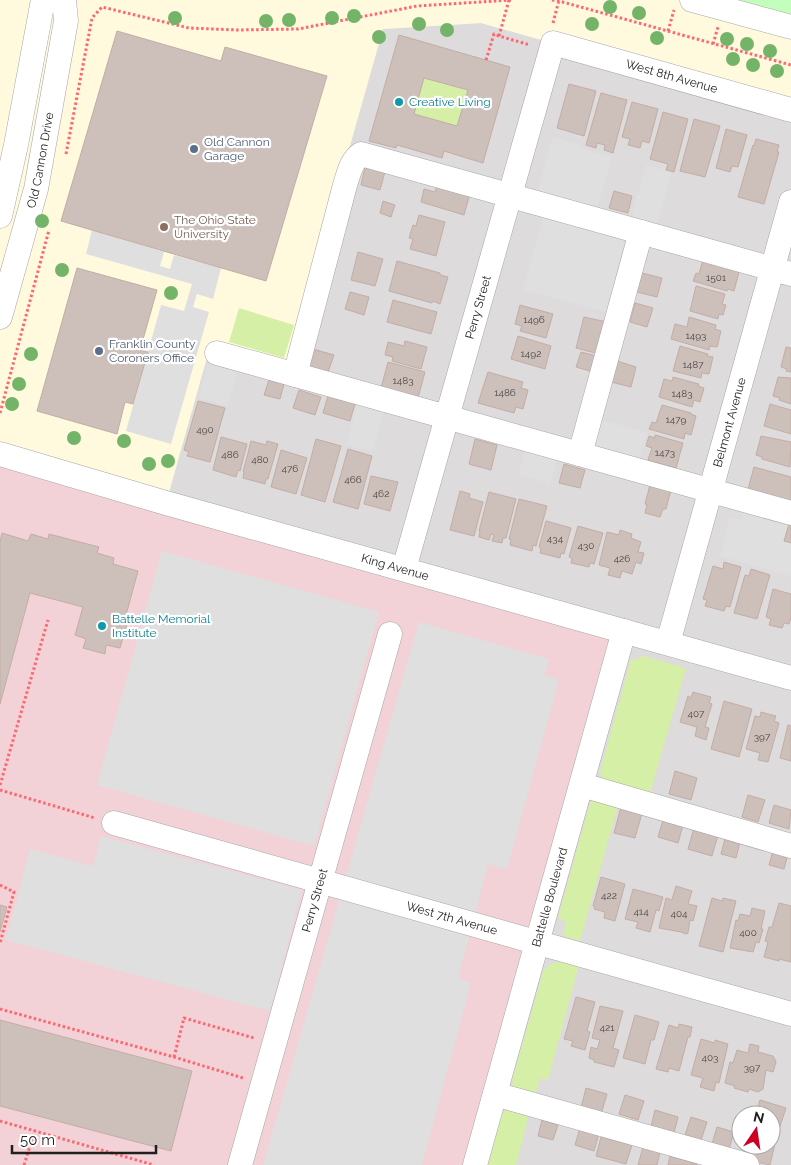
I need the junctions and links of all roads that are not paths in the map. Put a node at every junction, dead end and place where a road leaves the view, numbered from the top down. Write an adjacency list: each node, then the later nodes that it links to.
1 (43, 0): 7 (street)
2 (64, 0): 13 (street, Old Cannon Drive)
3 (692, 3): 4 (street)
4 (791, 27)
5 (543, 44): 6 (street, West 8th Avenue); 8 (street, Perry Street)
6 (791, 110)
7 (4, 179): 10 (street)
8 (510, 196): 11 (street); 15 (street); 16 (street, Perry Street)
9 (791, 202): 12 (street, Belmont Avenue)
10 (0, 216)
11 (641, 232): 12 (street); 18 (street)
12 (782, 272): 19 (street, Belmont Avenue)
13 (0, 317)
14 (217, 353): 15 (street)
15 (295, 374): 16 (street)
16 (447, 417): 18 (street); 21 (street, Perry Street)
17 (0, 454): 21 (street, King Avenue)
18 (580, 454): 19 (street)
19 (710, 490): 20 (street); 24 (street, Belmont Avenue)
20 (791, 513)
21 (404, 569): 22 (street, King Avenue)
22 (624, 631): 24 (street, King Avenue); 26 (street, Battelle Boulevard)
23 (390, 634): 29 (street, Perry Street)
24 (668, 643): 25 (street, King Avenue)
25 (791, 678)
26 (582, 785): 28 (street); 30 (street, Battelle Boulevard)
27 (114, 823): 29 (street, West 7th Avenue)
28 (791, 846)
29 (321, 880): 30 (street, West 7th Avenue); 33 (street, Perry Street)
30 (538, 942): 31 (street, West 7th Avenue); 32 (street, Battelle Boulevard)
31 (791, 1014)
32 (495, 1094): 34 (street, Battelle Boulevard); 35 (street)
33 (240, 1165)
34 (475, 1165)
35 (747, 1165)

